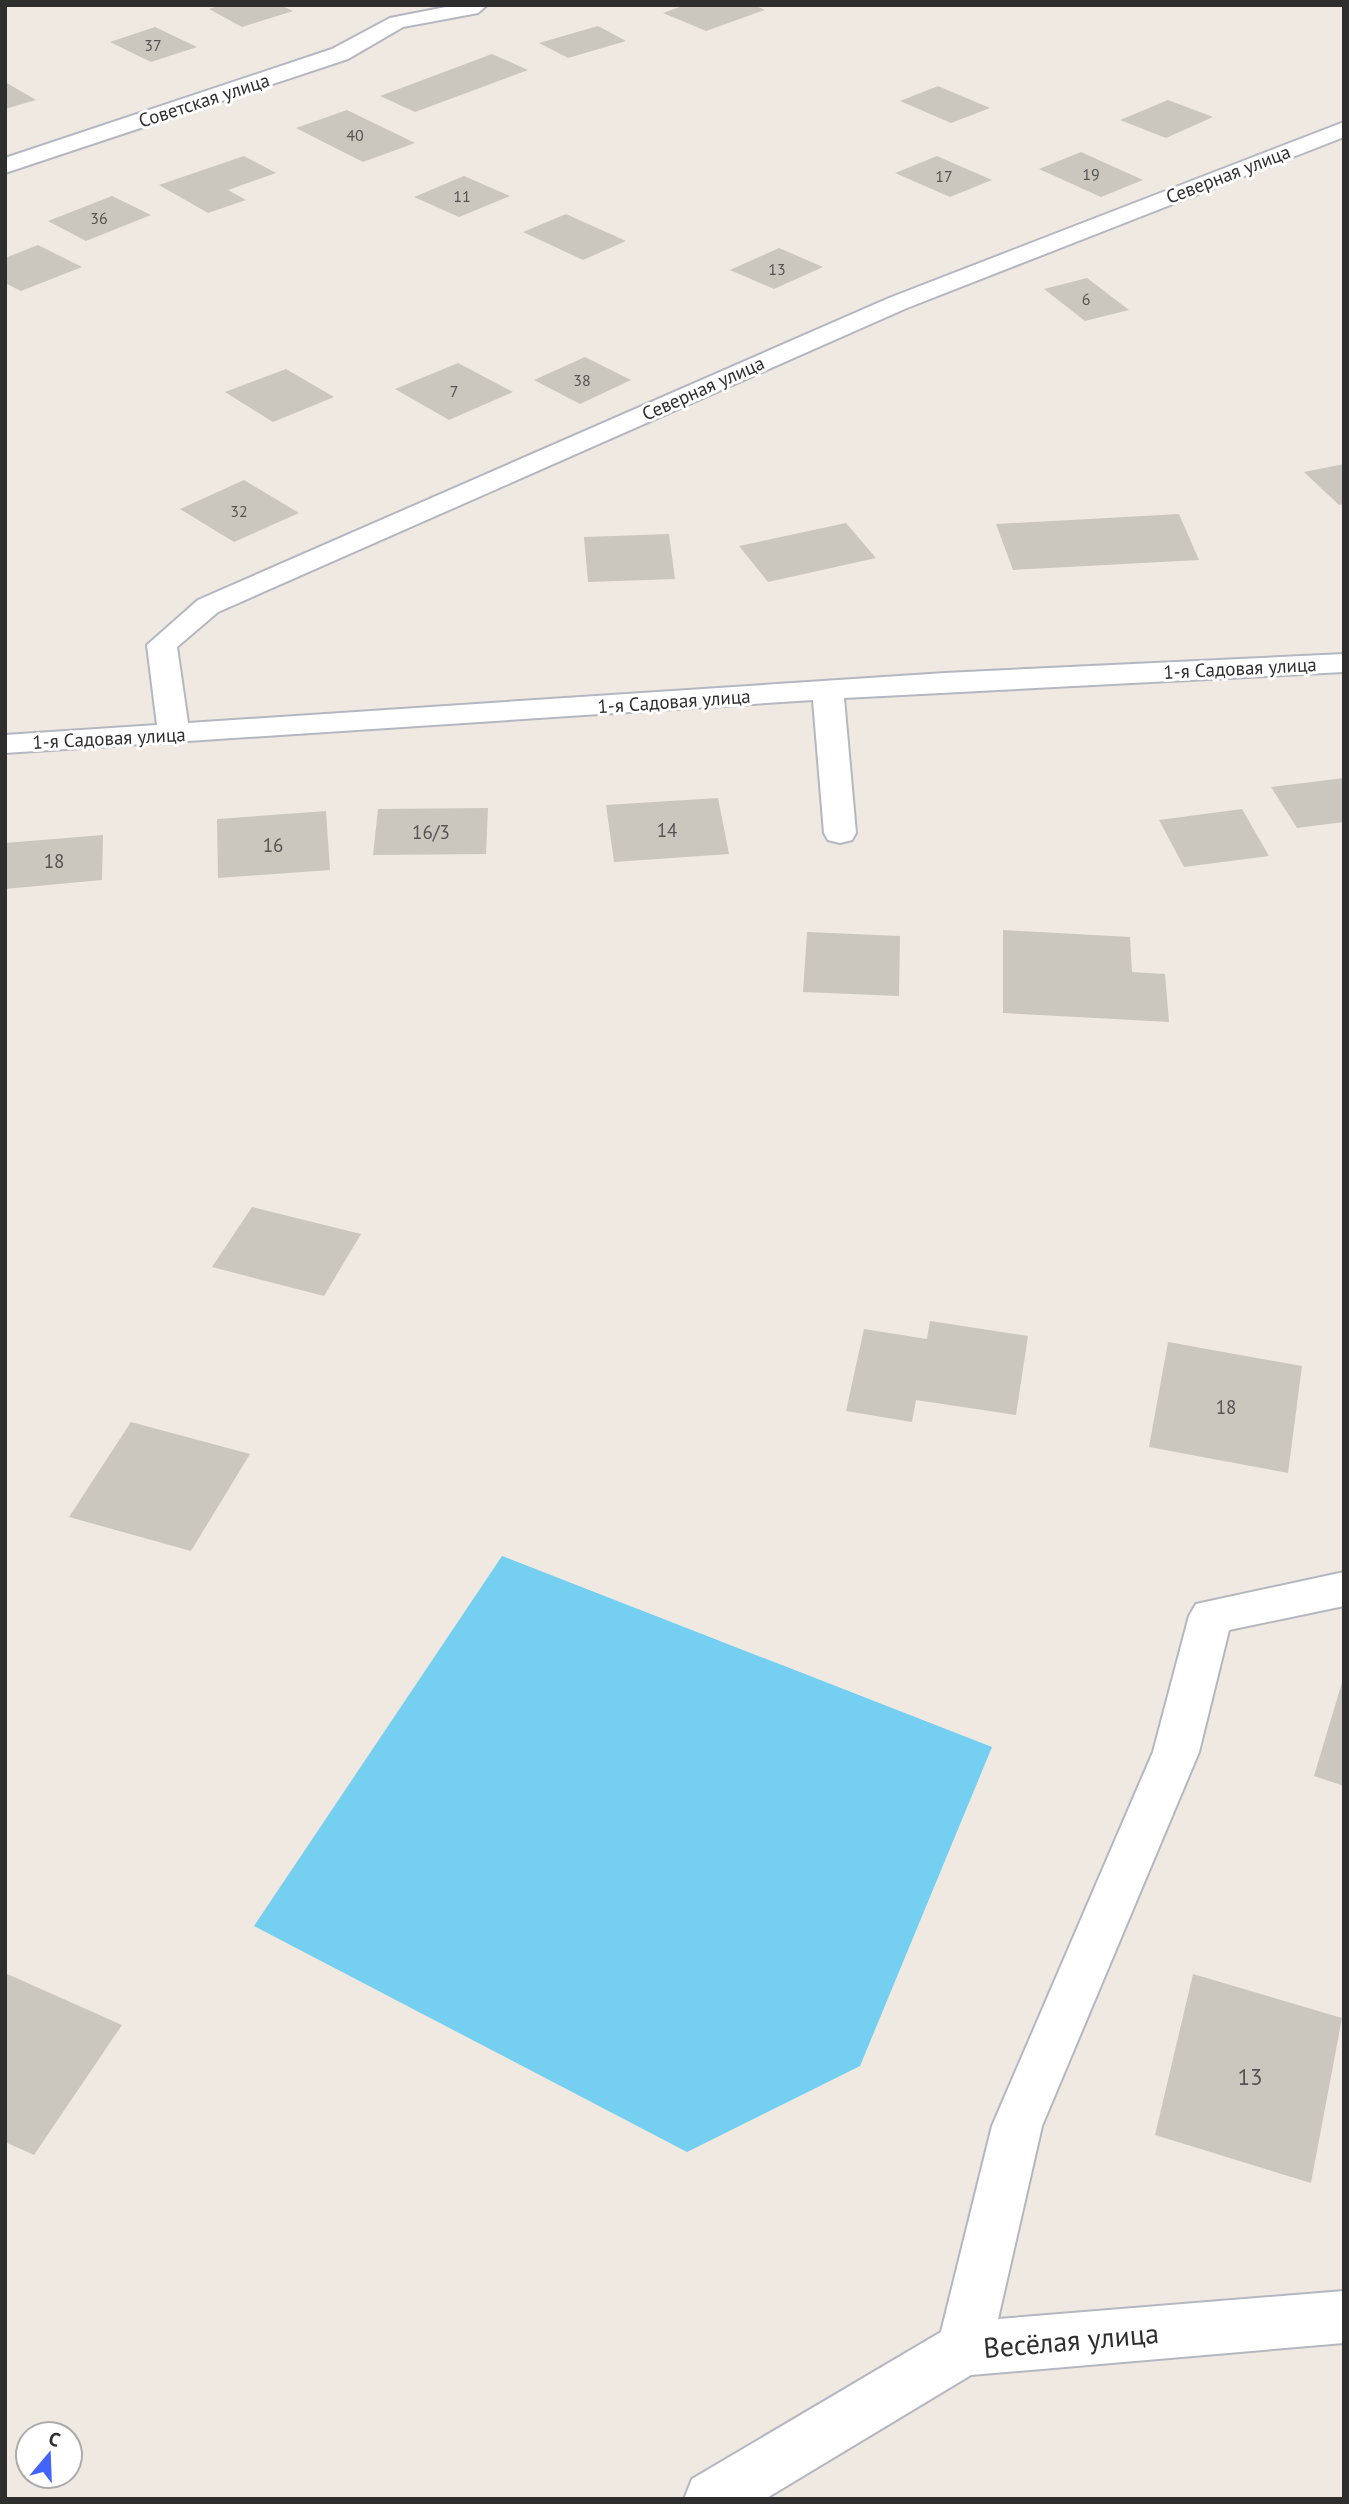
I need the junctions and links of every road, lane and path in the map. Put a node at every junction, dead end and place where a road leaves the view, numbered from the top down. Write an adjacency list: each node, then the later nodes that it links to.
1 (477, 5): 2 (street, Советская улица)
2 (403, 13): 4 (street, Советская улица)
3 (1344, 129): 7 (street, Северная улица)
4 (5, 166)
5 (1344, 663): 6 (street, 1-я Садовая улица)
6 (828, 690): 7 (street, 1-я Садовая улица); 9 (street)
7 (174, 734): 8 (street, 1-я Садовая улица)
8 (5, 744)
9 (840, 833)
10 (1344, 1589): 12 (street)
11 (1344, 2317): 12 (street, Весёлая улица)
12 (964, 2349): 13 (street, Весёлая улица)
13 (712, 2499)

